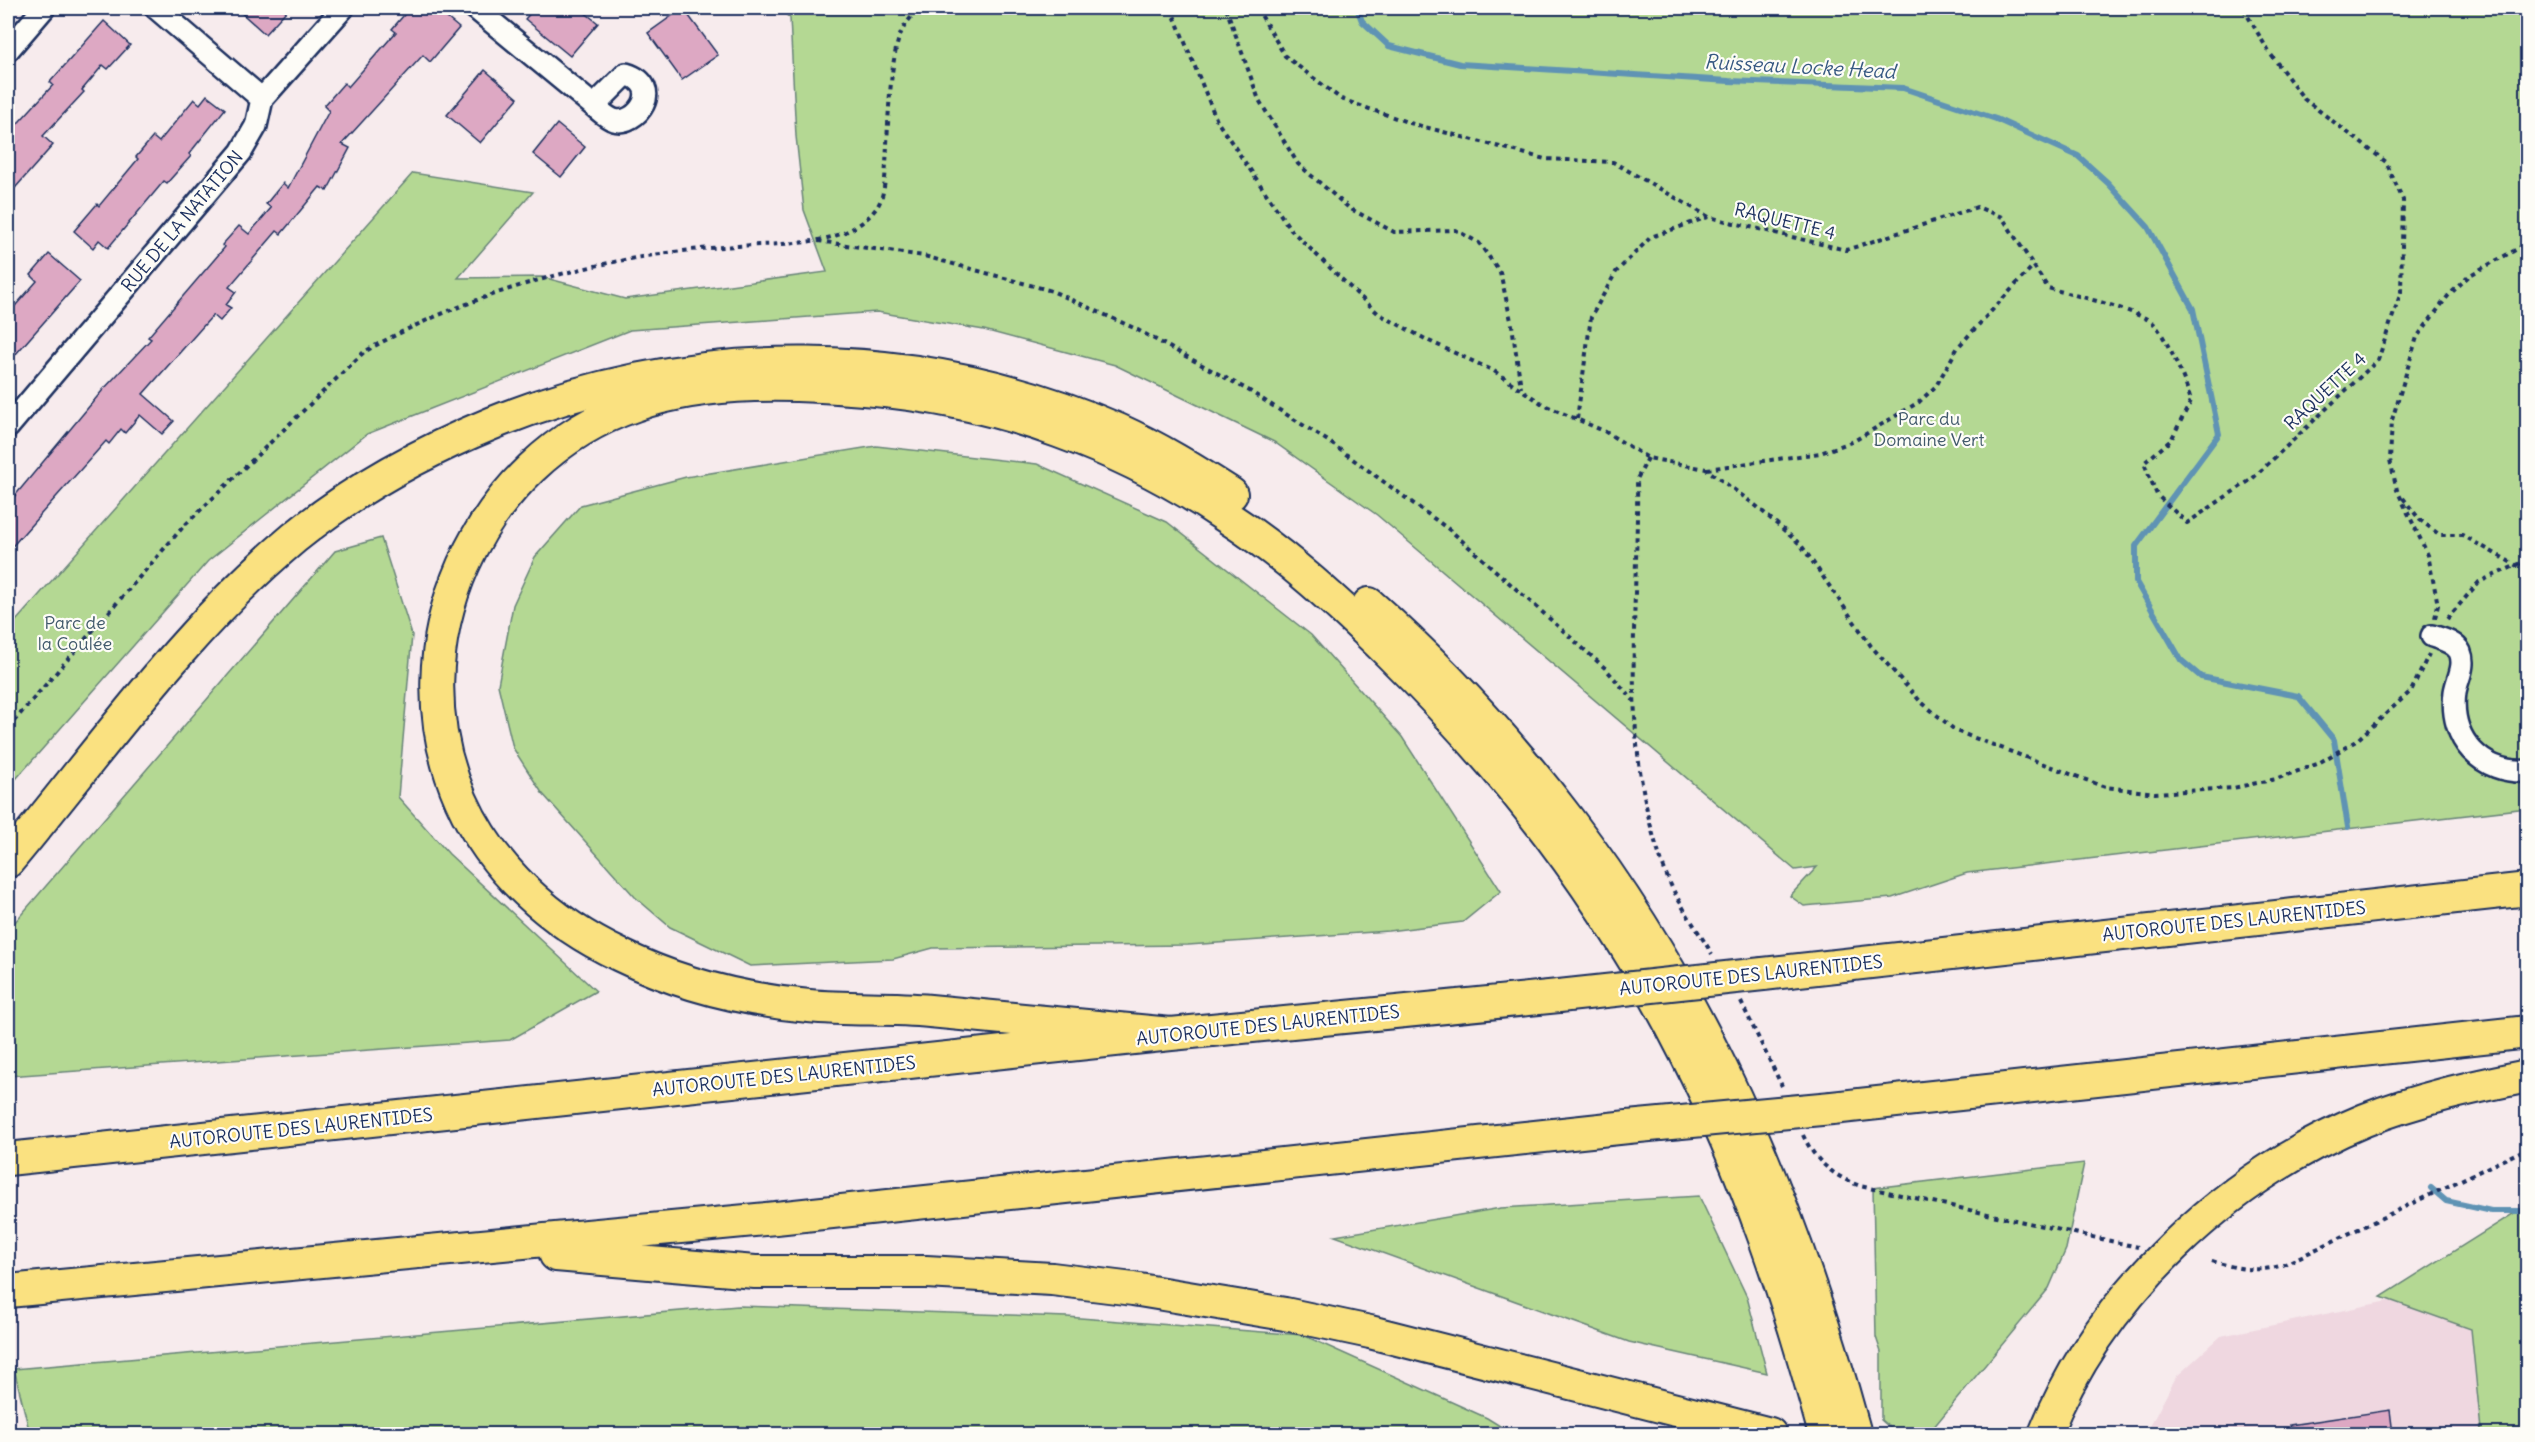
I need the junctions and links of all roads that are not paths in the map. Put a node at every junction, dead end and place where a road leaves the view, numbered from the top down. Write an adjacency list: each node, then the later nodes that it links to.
1 (44, 8): 5 (street)
2 (156, 8): 6 (street)
3 (343, 8): 6 (street, RUE DE LA NATATION)
4 (475, 8): 7 (street)
5 (8, 50)
6 (262, 99): 8 (street, RUE DE LA NATATION)
7 (594, 106)
8 (8, 427)
9 (2432, 636): 10 (street)
10 (2528, 771)
11 (8, 861): 21 (highway)
12 (2528, 889): 14 (highway, AUTOROUTE DES LAURENTIDES, bridge)
13 (2528, 1032): 17 (highway, bridge)
14 (1171, 1034): 16 (highway, AUTOROUTE DES LAURENTIDES); 20 (highway)
15 (2528, 1076): 22 (highway)
16 (8, 1159)
17 (481, 1248): 18 (highway); 19 (highway)
18 (8, 1291)
19 (1770, 1434)
20 (1825, 1434)
21 (1854, 1434)
22 (2045, 1434)

